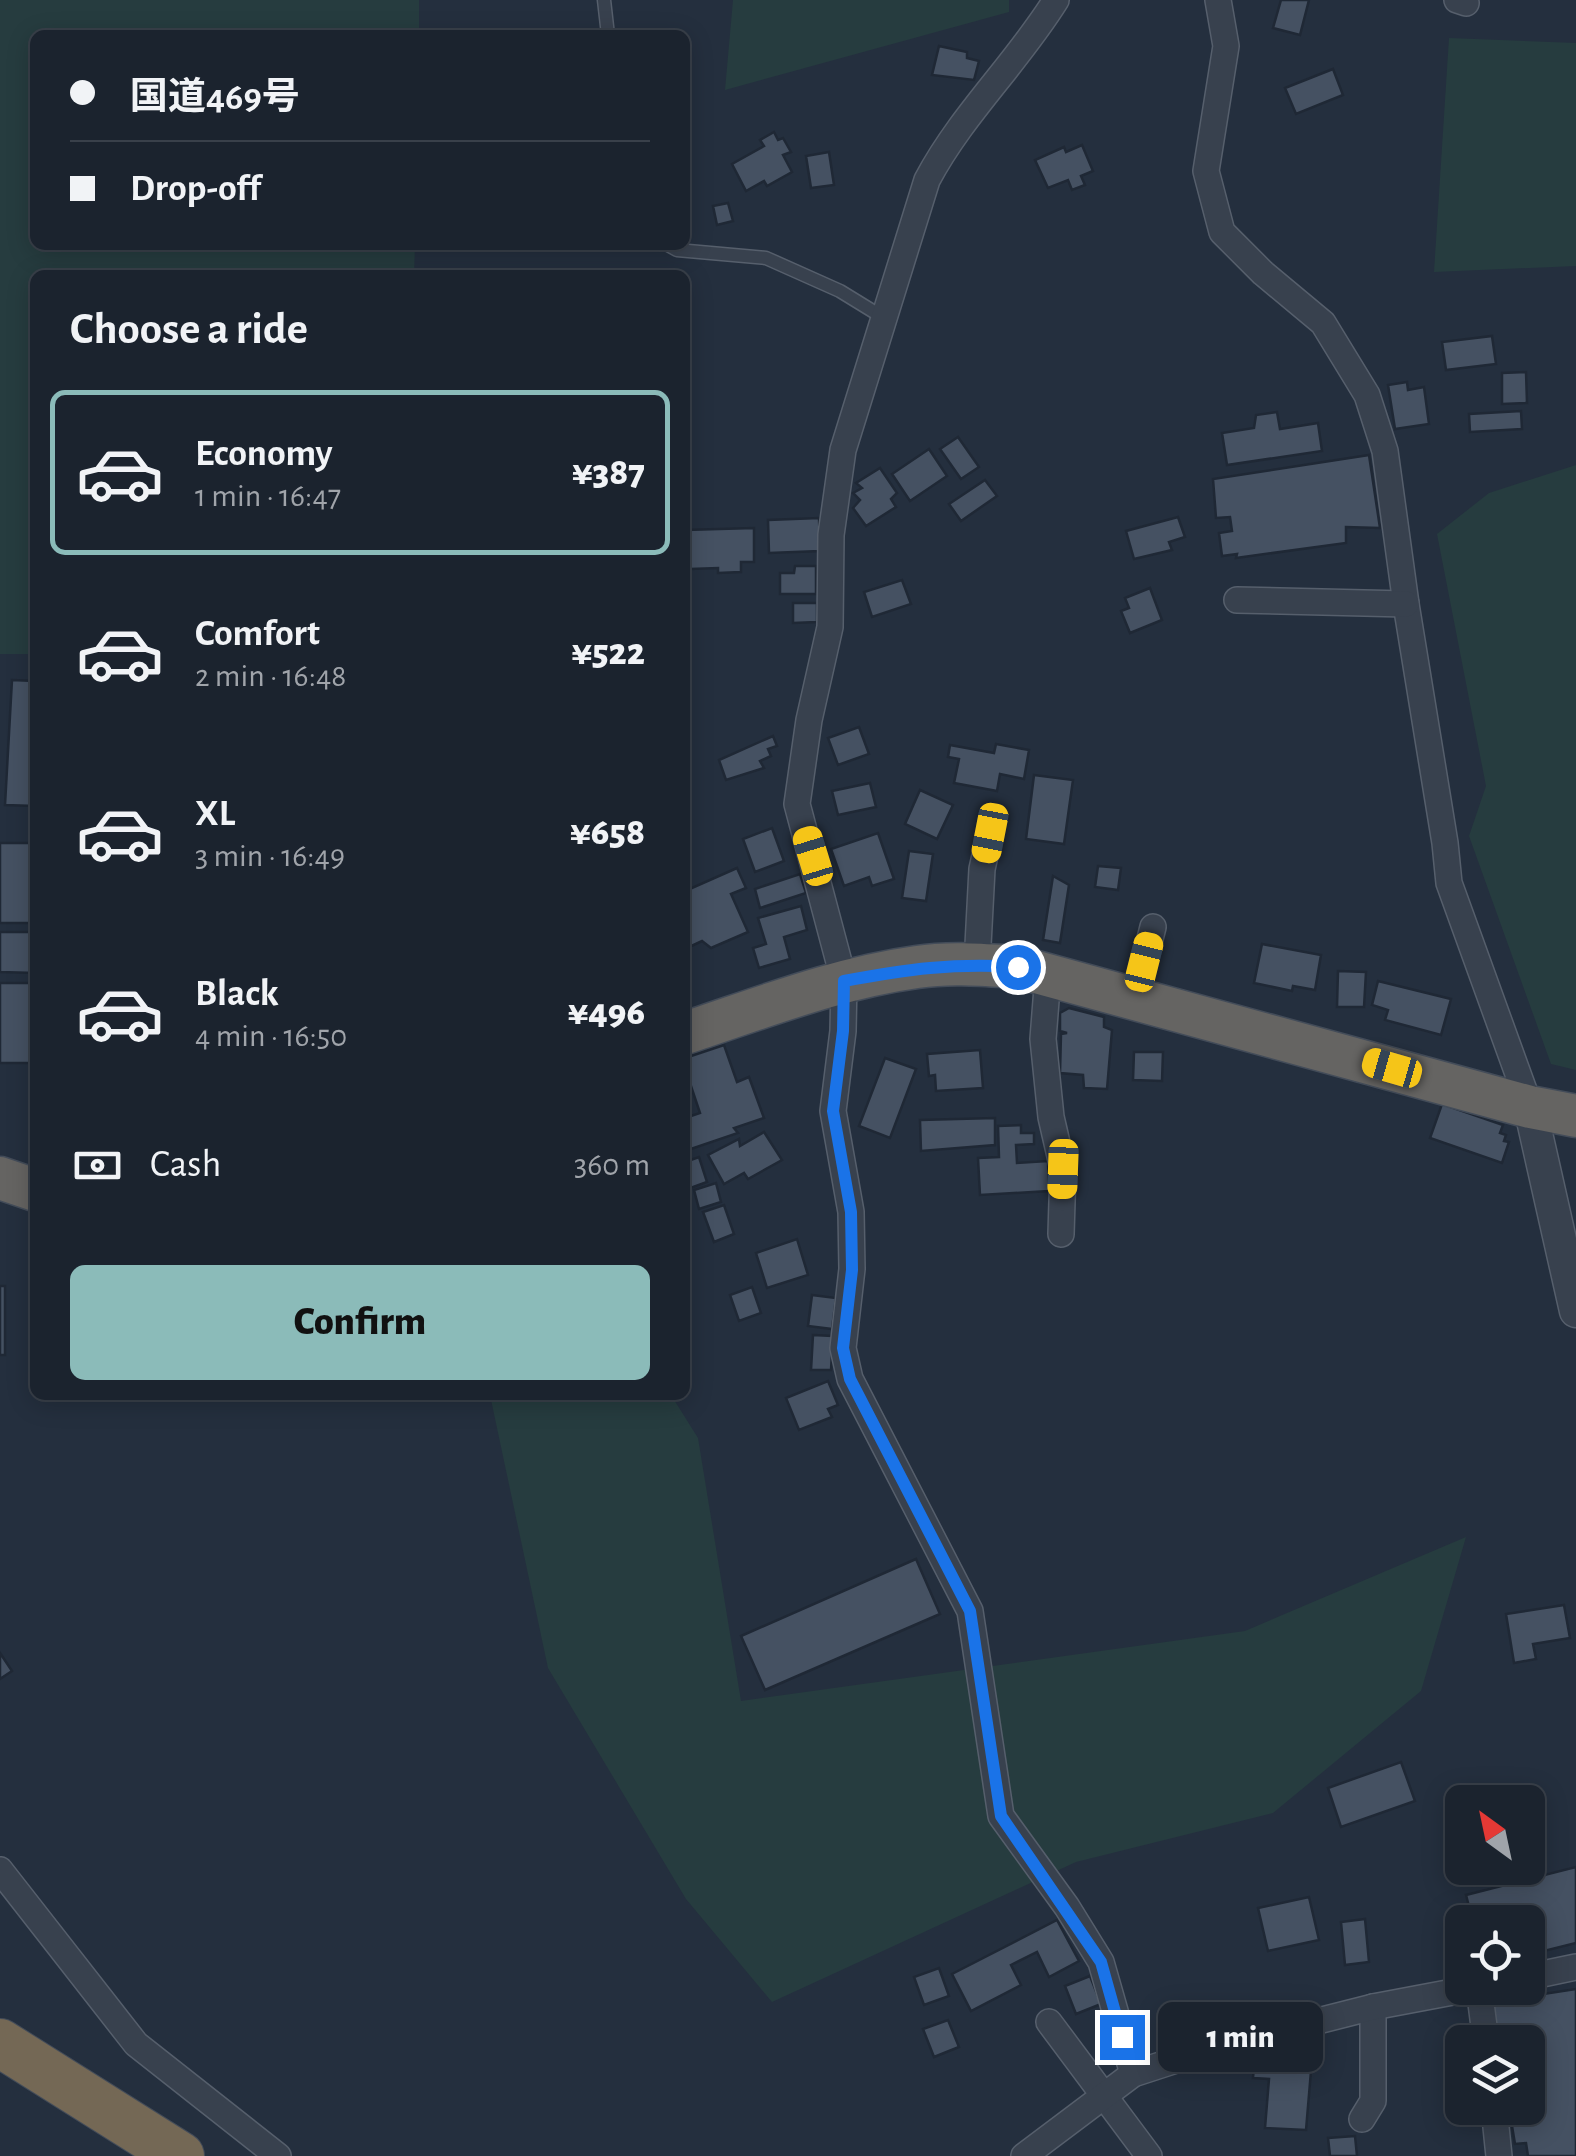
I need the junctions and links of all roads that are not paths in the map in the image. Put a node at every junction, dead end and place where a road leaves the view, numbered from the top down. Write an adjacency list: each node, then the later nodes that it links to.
1 (604, 0): 4 (lane)
2 (1056, 0): 6 (street)
3 (1218, 0): 8 (street)
4 (607, 30)
5 (677, 250): 6 (lane)
6 (884, 319): 13 (street)
7 (1237, 600): 8 (street)
8 (1406, 604): 16 (street)
9 (990, 833): 11 (street)
10 (1152, 927): 14 (street)
11 (977, 964): 12 (highway); 13 (highway)
12 (1048, 974): 14 (highway); 20 (street)
13 (844, 981): 15 (highway); 29 (street)
14 (1135, 998): 16 (highway)
15 (690, 1031)
16 (1530, 1107): 17 (highway); 21 (street)
17 (1576, 1116)
18 (0, 1178): 19 (highway)
19 (30, 1188)
20 (1062, 1234)
21 (1576, 1312)
22 (0, 1870): 36 (street)
23 (1576, 1967): 24 (street)
24 (1545, 1973)
25 (1445, 1994): 26 (street)
26 (1373, 2007): 29 (street); 32 (street)
27 (1049, 2022): 31 (street)
28 (0, 2043): 35 (highway)
29 (1133, 2074): 31 (street)
30 (0, 2076): 34 (highway)
31 (1103, 2097): 37 (street); 38 (street)
32 (1362, 2119)
33 (1496, 2125): 39 (street)
34 (142, 2156)
35 (180, 2156)
36 (278, 2156)
37 (1024, 2156)
38 (1149, 2156)
39 (1500, 2156)

